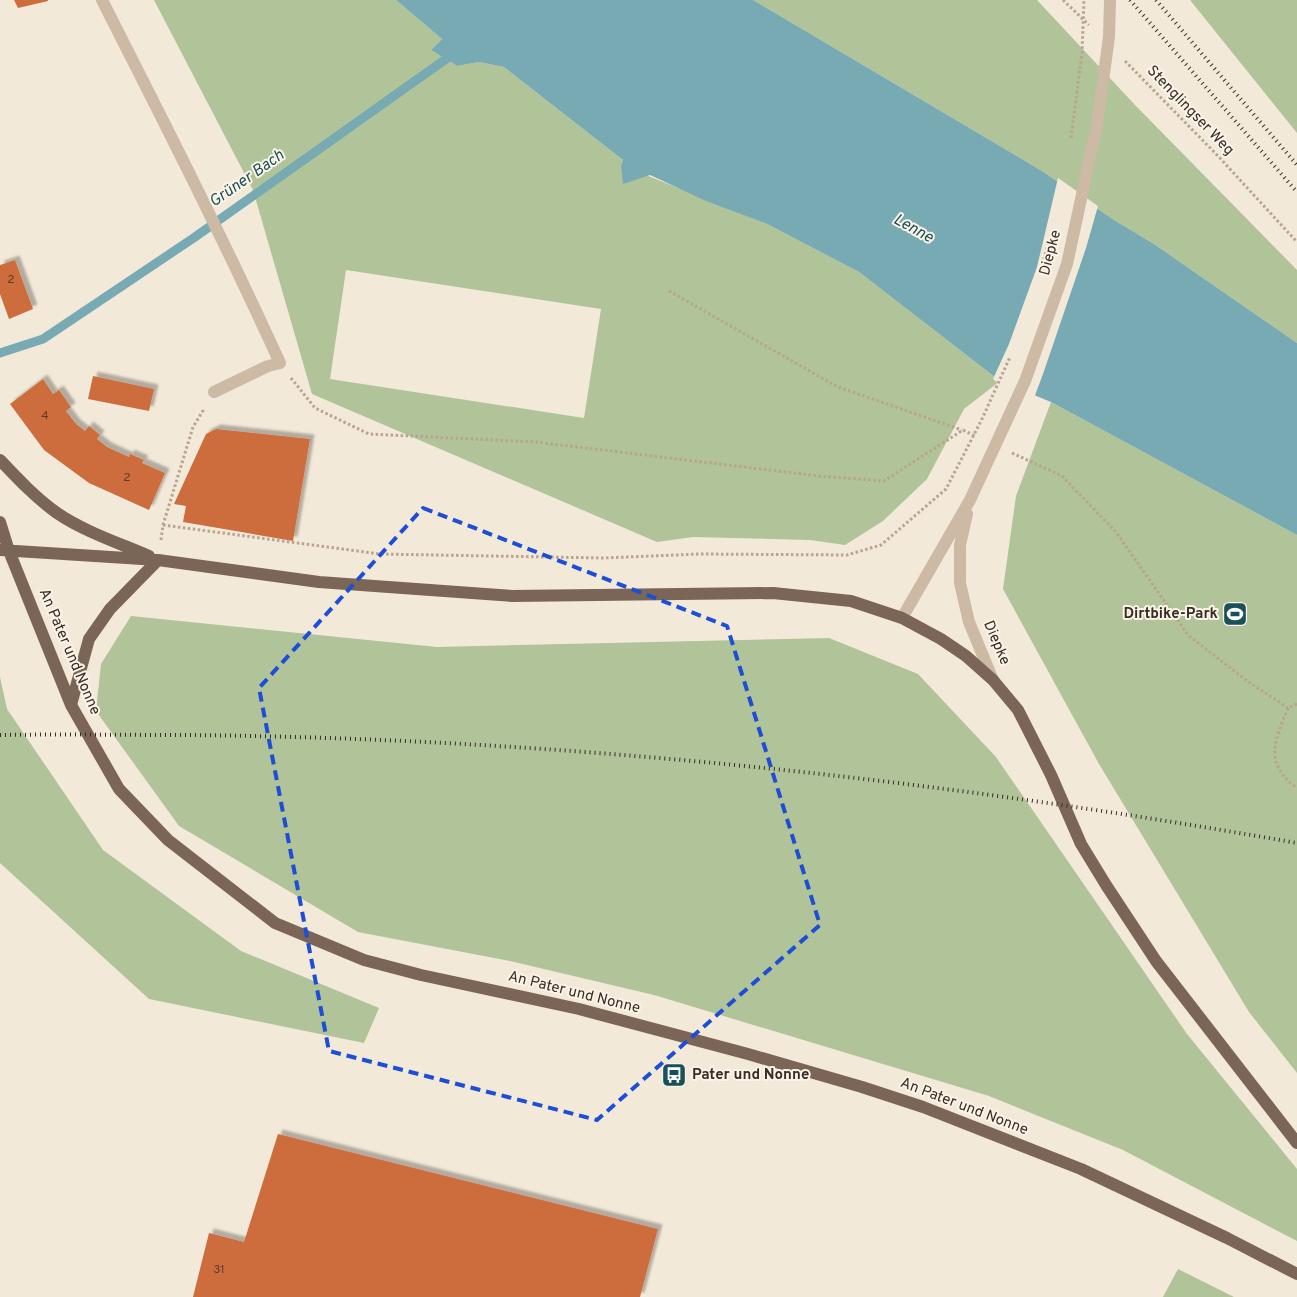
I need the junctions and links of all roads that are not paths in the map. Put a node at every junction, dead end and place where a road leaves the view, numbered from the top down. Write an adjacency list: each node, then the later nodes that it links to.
1 (102, 0): 3 (street)
2 (1110, 0): 5 (street, Diepke)
3 (214, 392)
4 (0, 460): 8 (main road)
5 (970, 500): 9 (street, Diepke); 10 (street, Diepke)
6 (0, 522): 7 (main road, An Pater und Nonne)
7 (5, 551): 8 (main road); 11 (main road, An Pater und Nonne)
8 (158, 560): 9 (main road); 11 (main road)
9 (902, 618): 10 (main road)
10 (993, 680): 12 (main road)
11 (71, 705): 13 (main road, An Pater und Nonne)
12 (1296, 1142)
13 (1297, 1274)

